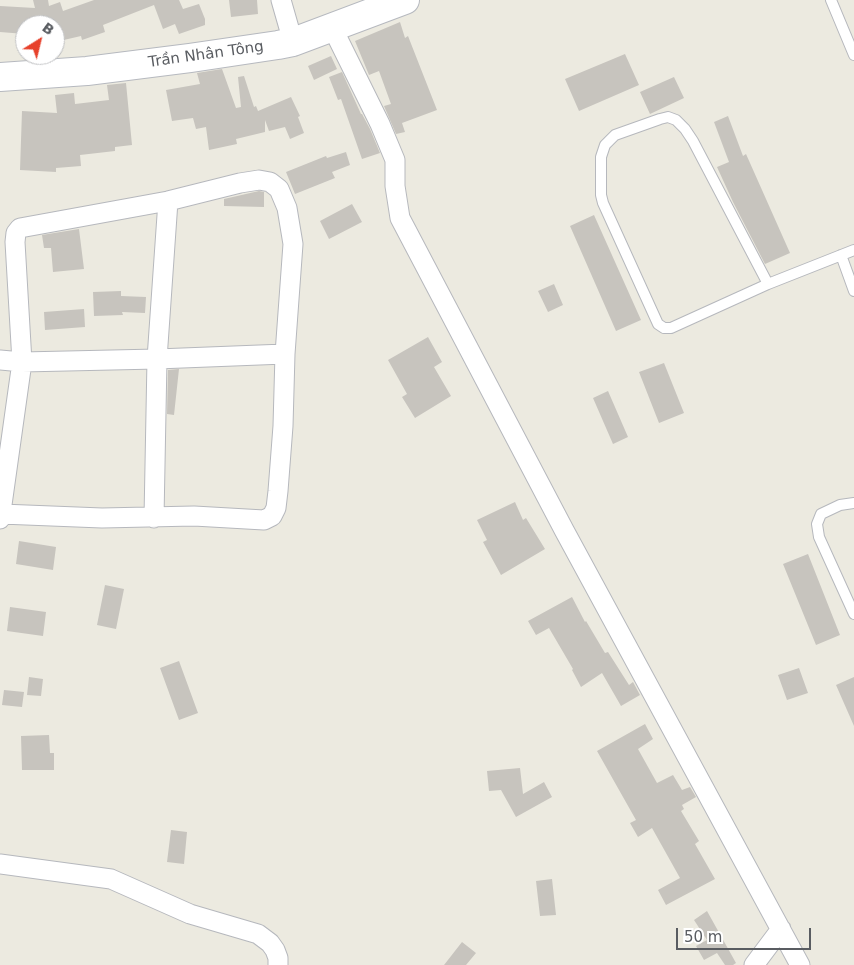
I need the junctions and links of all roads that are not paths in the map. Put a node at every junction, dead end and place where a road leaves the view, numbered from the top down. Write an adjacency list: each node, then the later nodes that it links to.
1 (281, 0): 5 (street)
2 (405, 0): 4 (street, Trần Nhân Tông)
3 (831, 0): 6 (lane)
4 (332, 27): 5 (street, Trần Nhân Tông); 22 (street)
5 (293, 42): 7 (street, Trần Nhân Tông)
6 (854, 55)
7 (0, 77)
8 (168, 201): 13 (street); 14 (street); 16 (street)
9 (854, 250): 10 (lane)
10 (841, 255): 11 (lane); 12 (lane)
11 (768, 284): 11 (lane)
12 (854, 291)
13 (285, 354): 14 (street); 19 (street)
14 (156, 359): 16 (street); 19 (street)
15 (0, 360): 16 (street)
16 (22, 362): 18 (street)
17 (854, 503): 20 (lane)
18 (1, 517): 19 (street)
19 (154, 518)
20 (854, 614)
21 (0, 864): 23 (street)
22 (781, 929): 24 (street); 25 (street)
23 (278, 965)
24 (754, 965)
25 (800, 965)

